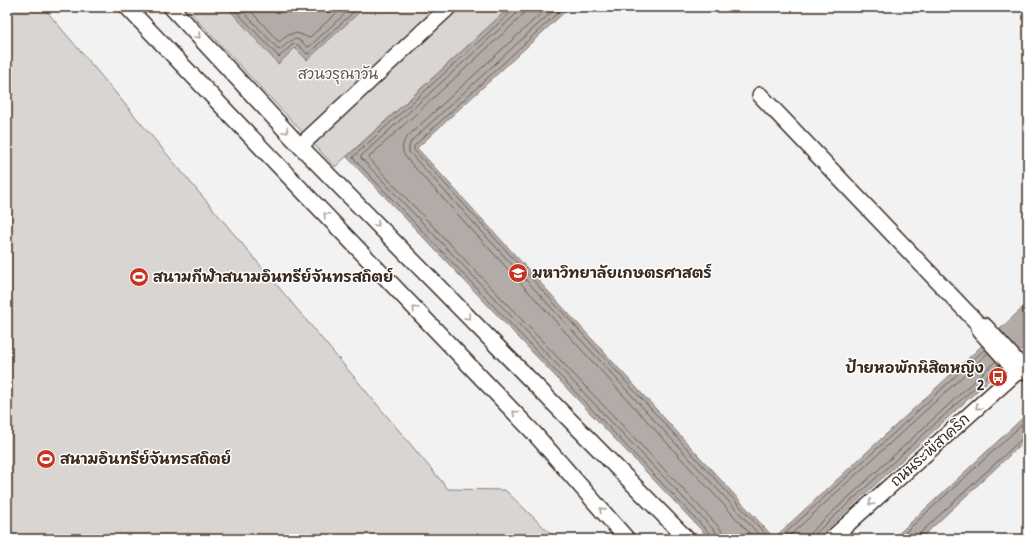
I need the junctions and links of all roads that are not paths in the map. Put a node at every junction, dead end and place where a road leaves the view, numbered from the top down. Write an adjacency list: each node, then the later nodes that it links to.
1 (127, 7): 8 (lane, one-way to 1)
2 (171, 7): 5 (lane, one-way to 5)
3 (449, 7): 5 (lane)
4 (760, 95): 6 (lane)
5 (300, 146): 9 (lane, one-way to 9)
6 (983, 329): 7 (street)
7 (1020, 364): 10 (lane, ถนนระพีสาคริก, one-way to 10)
8 (627, 539)
9 (686, 539)
10 (831, 539)

